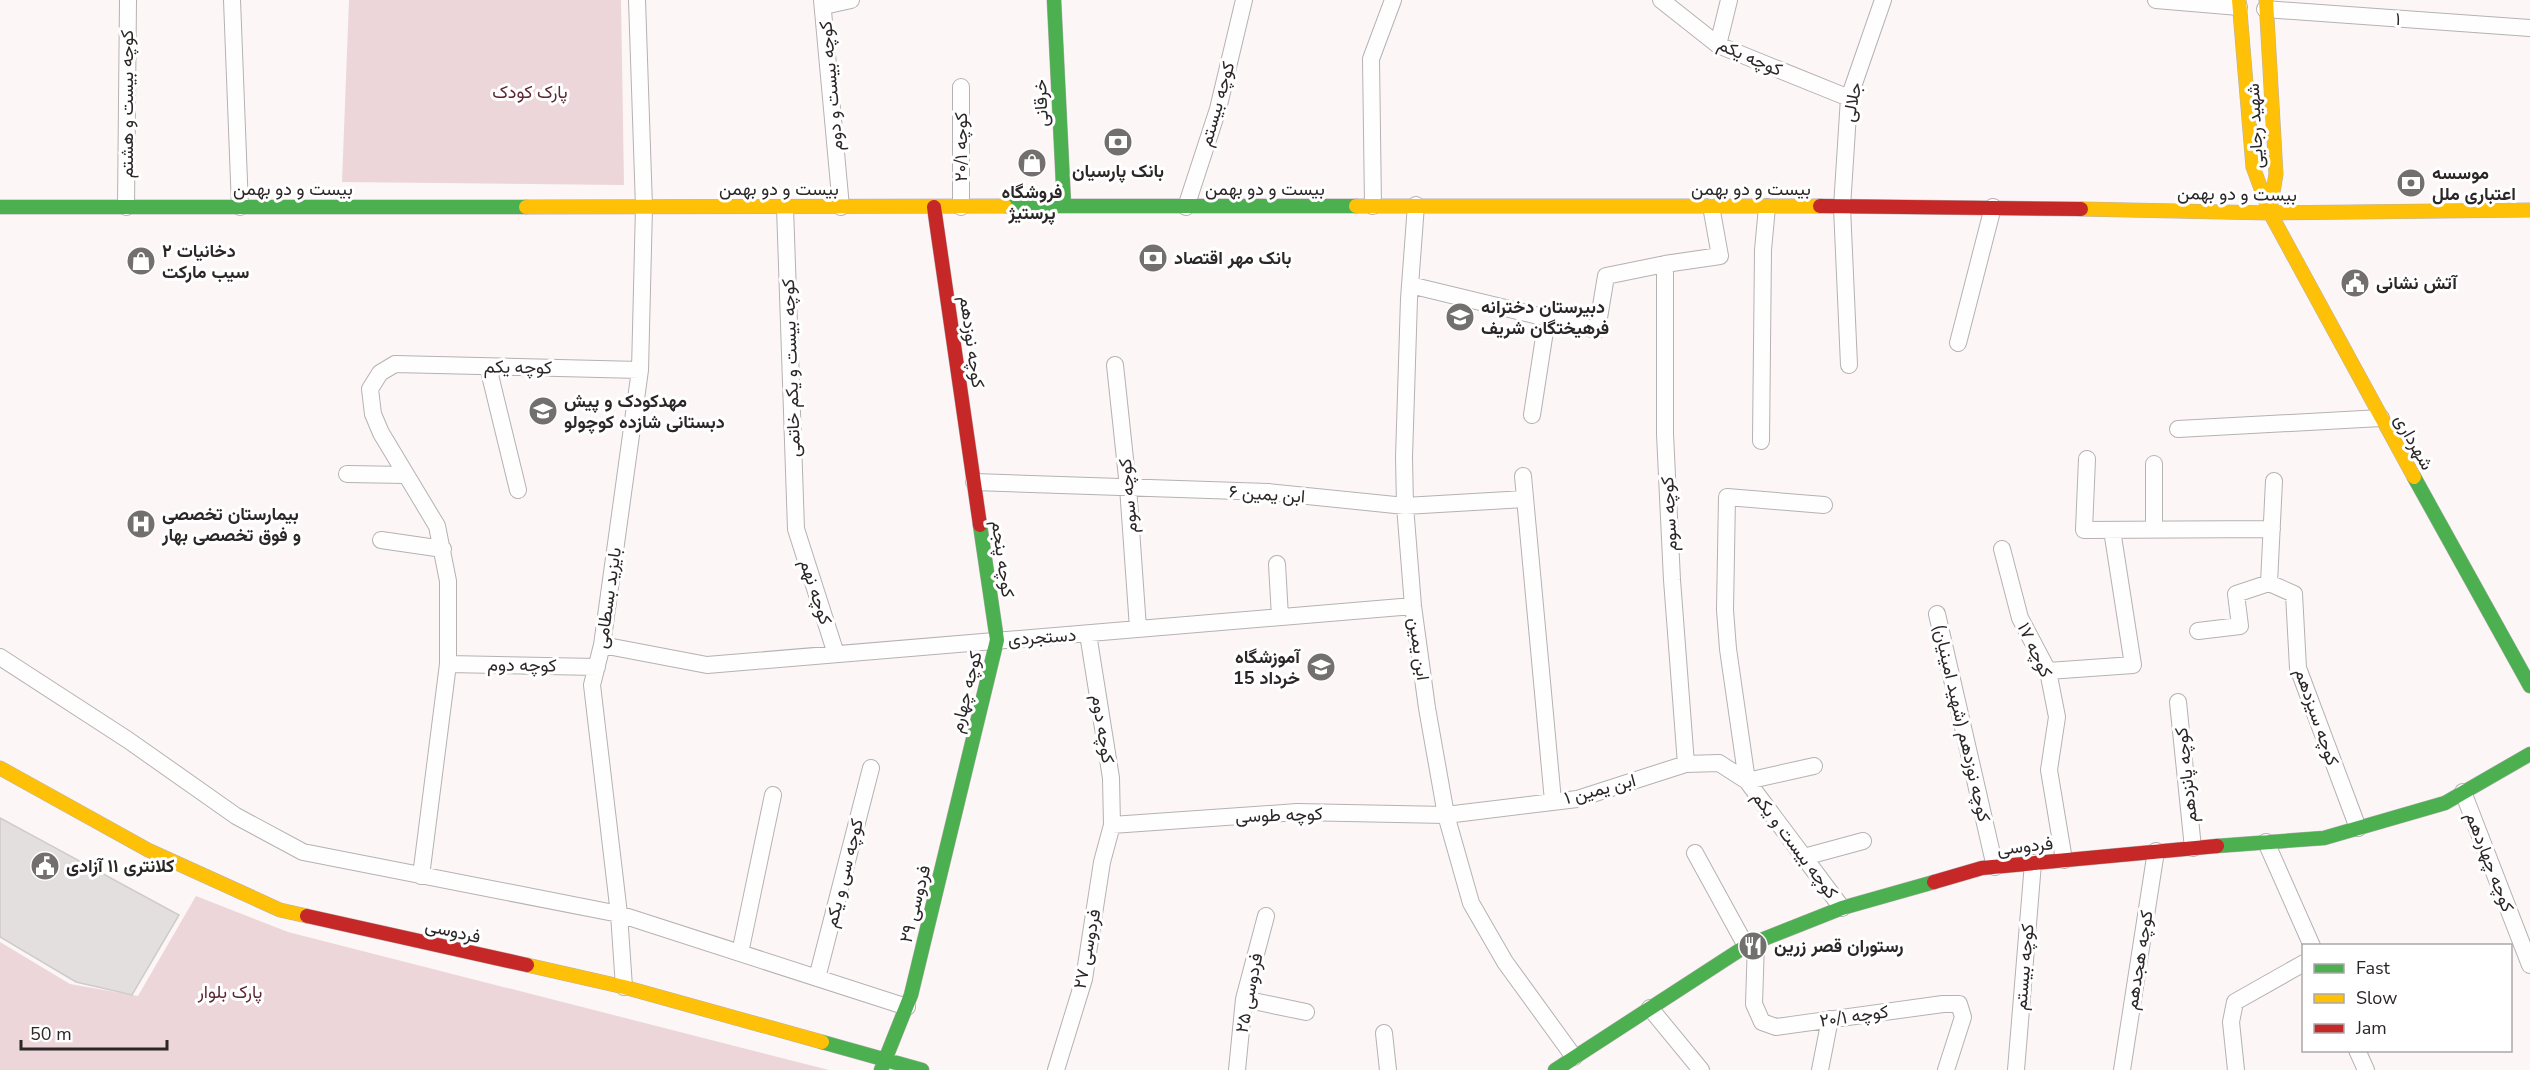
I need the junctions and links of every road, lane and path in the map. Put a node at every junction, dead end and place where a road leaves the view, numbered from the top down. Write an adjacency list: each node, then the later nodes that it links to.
1 (128, 0): 24 (street, کوچه بیست و هشتم)
2 (232, 0): 25 (street)
3 (637, 0): 26 (street, بایزید بسطامی)
4 (851, 0): 12 (street)
5 (1054, 0): 19 (main road, خرقانی)
6 (1244, 0): 31 (street, کوچه بیستم)
7 (1393, 0): 21 (street)
8 (1661, 0): 16 (street, کوچه یکم)
9 (1729, 0): 16 (street)
10 (1883, 0): 18 (street, جلالی)
11 (2156, 0): 13 (street)
12 (823, 3): 28 (street, کوچه بیست و دوم)
13 (2239, 3): 36 (main road, شهید رجایی)
14 (2265, 5): 15 (street, ۱); 36 (main road, شهید رجایی)
15 (2530, 28)
16 (1718, 45): 18 (street, کوچه یکم)
17 (961, 87): 30 (street, کوچه ۲۰/۱)
18 (1849, 98): 33 (street, جلالی)
19 (1064, 205): 30 (main road, بیست و دو بهمن); 31 (main road, بیست و دو بهمن)
20 (1416, 205): 21 (main road, بیست و دو بهمن); 22 (main road, بیست و دو بهمن); 38 (street, ابن یمین)
21 (1373, 206): 31 (main road, بیست و دو بهمن)
22 (1712, 206): 32 (main road, بیست و دو بهمن); 37 (street)
23 (0, 207): 24 (main road, بیست و دو بهمن)
24 (126, 207): 25 (main road, بیست و دو بهمن)
25 (240, 207): 26 (main road, بیست و دو بهمن)
26 (644, 207): 27 (main road, بیست و دو بهمن); 44 (street, بایزید بسطامی)
27 (785, 207): 28 (main road, بیست و دو بهمن); 61 (street, کوچه بیست و یکم خاتمی)
28 (841, 207): 29 (main road, بیست و دو بهمن)
29 (934, 207): 30 (main road, بیست و دو بهمن); 54 (main road, کوچه نوزدهم)
30 (961, 207)
31 (1186, 207)
32 (1767, 207): 33 (main road, بیست و دو بهمن); 48 (street)
33 (1842, 207): 34 (main road, بیست و دو بهمن); 42 (street, جلالی)
34 (1993, 207): 36 (main road, بیست و دو بهمن); 40 (street)
35 (2530, 210): 36 (main road, بیست و دو بهمن)
36 (2270, 213): 46 (main road, شهرداری)
37 (1665, 264): 39 (street); 88 (street, کوچه سوم)
38 (1410, 285): 39 (street); 60 (street, ابن یمین)
39 (1547, 318): 45 (street)
40 (1958, 343)
41 (1115, 365): 56 (street, کوچه سوم)
42 (1850, 365)
43 (488, 367): 44 (street, کوچه یکم); 52 (street, کوچه یکم); 57 (street)
44 (640, 370): 77 (street, بایزید بسطامی)
45 (1532, 415)
46 (2381, 418): 47 (street); 82 (main road, شهرداری)
47 (2178, 429)
48 (1761, 441)
49 (2087, 459): 63 (street)
50 (2154, 464): 64 (street)
51 (347, 474): 52 (street)
52 (406, 475): 66 (street)
53 (1523, 476): 58 (street)
54 (974, 482): 56 (street); 76 (main road, کوچه پنجم)
55 (2274, 482): 62 (street)
56 (1128, 488): 60 (street, ابن یمین ۶); 73 (street, کوچه سوم)
57 (518, 490)
58 (1525, 499): 60 (street, ابن یمین ۶); 95 (street)
59 (1824, 505): 92 (street)
60 (1405, 506): 70 (street, ابن یمین)
61 (796, 529): 78 (street, کوچه نهم)
62 (2272, 529): 64 (street); 69 (street)
63 (2112, 530): 64 (street); 83 (street)
64 (2154, 530)
65 (381, 540): 66 (street)
66 (443, 549): 80 (street)
67 (2002, 549): 83 (street, ۱۷ کوچه)
68 (1277, 564): 72 (street)
69 (2269, 583): 74 (street); 98 (street, کوچه سیزدهم)
70 (1413, 606): 72 (street, دستجردی); 96 (street, ابن یمین)
71 (1937, 614): 107 (street, کوچه نوزدهم (شهید امینیان))
72 (1280, 617): 73 (street, دستجردی)
73 (1138, 628): 75 (street, دستجردی)
74 (2198, 631)
75 (1088, 634): 76 (street, دستجردی); 97 (street, کوچه دوم)
76 (997, 640): 78 (street, دستجردی); 86 (main road, کوچه چهارم)
77 (602, 645): 78 (street, دستجردی); 81 (street, بایزید بسطامی)
78 (836, 654)
79 (0, 657): 108 (street)
80 (448, 664): 81 (street, کوچه دوم); 108 (street)
81 (597, 667): 110 (street, بایزید بسطامی)
82 (2525, 670): 84 (main road, شهرداری)
83 (2048, 671): 105 (street, ۱۷ کوچه)
84 (2530, 686)
85 (2178, 702): 101 (street, کوچه پانزدهم)
86 (970, 752): 120 (main road, فردوسی ۲۹)
87 (2530, 754): 93 (main road, فردوسی)
88 (1686, 764): 92 (street, ابن یمین ۱); 95 (street, ابن یمین ۱)
89 (1814, 765): 92 (street)
90 (0, 768): 118 (main road, فردوسی)
91 (871, 768): 117 (street, کوچه سی و یکم)
92 (1747, 781): 104 (street, کوچه بیست و یکم)
93 (2463, 792): 98 (main road, فردوسی); 116 (street, کوچه چهاردهم)
94 (773, 795): 114 (street)
95 (1553, 801): 96 (street, ابن یمین ۱)
96 (1446, 815): 97 (street, کوچه طوسی); 126 (street, ابن یمین)
97 (1112, 825): 129 (street, فردوسی ۲۷)
98 (2358, 828): 100 (main road, فردوسی)
99 (1863, 842): 104 (street)
100 (2266, 842): 101 (main road, فردوسی); 113 (street)
101 (2193, 848): 102 (main road, فردوسی)
102 (2156, 851): 105 (main road, فردوسی); 137 (street, کوچه هجدهم)
103 (1695, 853): 112 (street)
104 (1804, 857): 109 (street, کوچه بیست و یکم)
105 (2064, 860): 106 (main road, فردوسی)
106 (2033, 863): 107 (main road, فردوسی); 136 (street, کوچه بیستم)
107 (1995, 867): 109 (main road, فردوسی)
108 (422, 876): 110 (street)
109 (1842, 908): 112 (main road, فردوسی)
110 (619, 914): 114 (street); 118 (street, بایزید بسطامی)
111 (1266, 916): 119 (street, فردوسی ۲۵)
112 (1751, 944): 121 (main road, فردوسی); 123 (street, کوچه ۲۰/۱)
113 (2312, 944)
114 (740, 953): 117 (street)
115 (2302, 964): 138 (street)
116 (2530, 965)
117 (817, 978): 120 (street)
118 (624, 987): 127 (main road, فردوسی)
119 (1244, 999): 122 (street); 130 (street, فردوسی ۲۵)
120 (907, 1007): 127 (main road, فردوسی ۲۹)
121 (1650, 1008): 126 (main road, فردوسی); 133 (street)
122 (1306, 1012)
123 (1830, 1019): 134 (street); 135 (street, کوچه ۲۰/۱)
124 (1384, 1033): 131 (street)
125 (2358, 1052): 139 (street)
126 (1574, 1057): 132 (main road, فردوسی)
127 (884, 1066): 128 (main road, فردوسی)
128 (922, 1070)
129 (1056, 1070)
130 (1237, 1070)
131 (1388, 1070)
132 (1555, 1070)
133 (1701, 1070)
134 (1820, 1070)
135 (1946, 1070)
136 (2016, 1070)
137 (2122, 1070)
138 (2236, 1070)
139 (2366, 1070)

